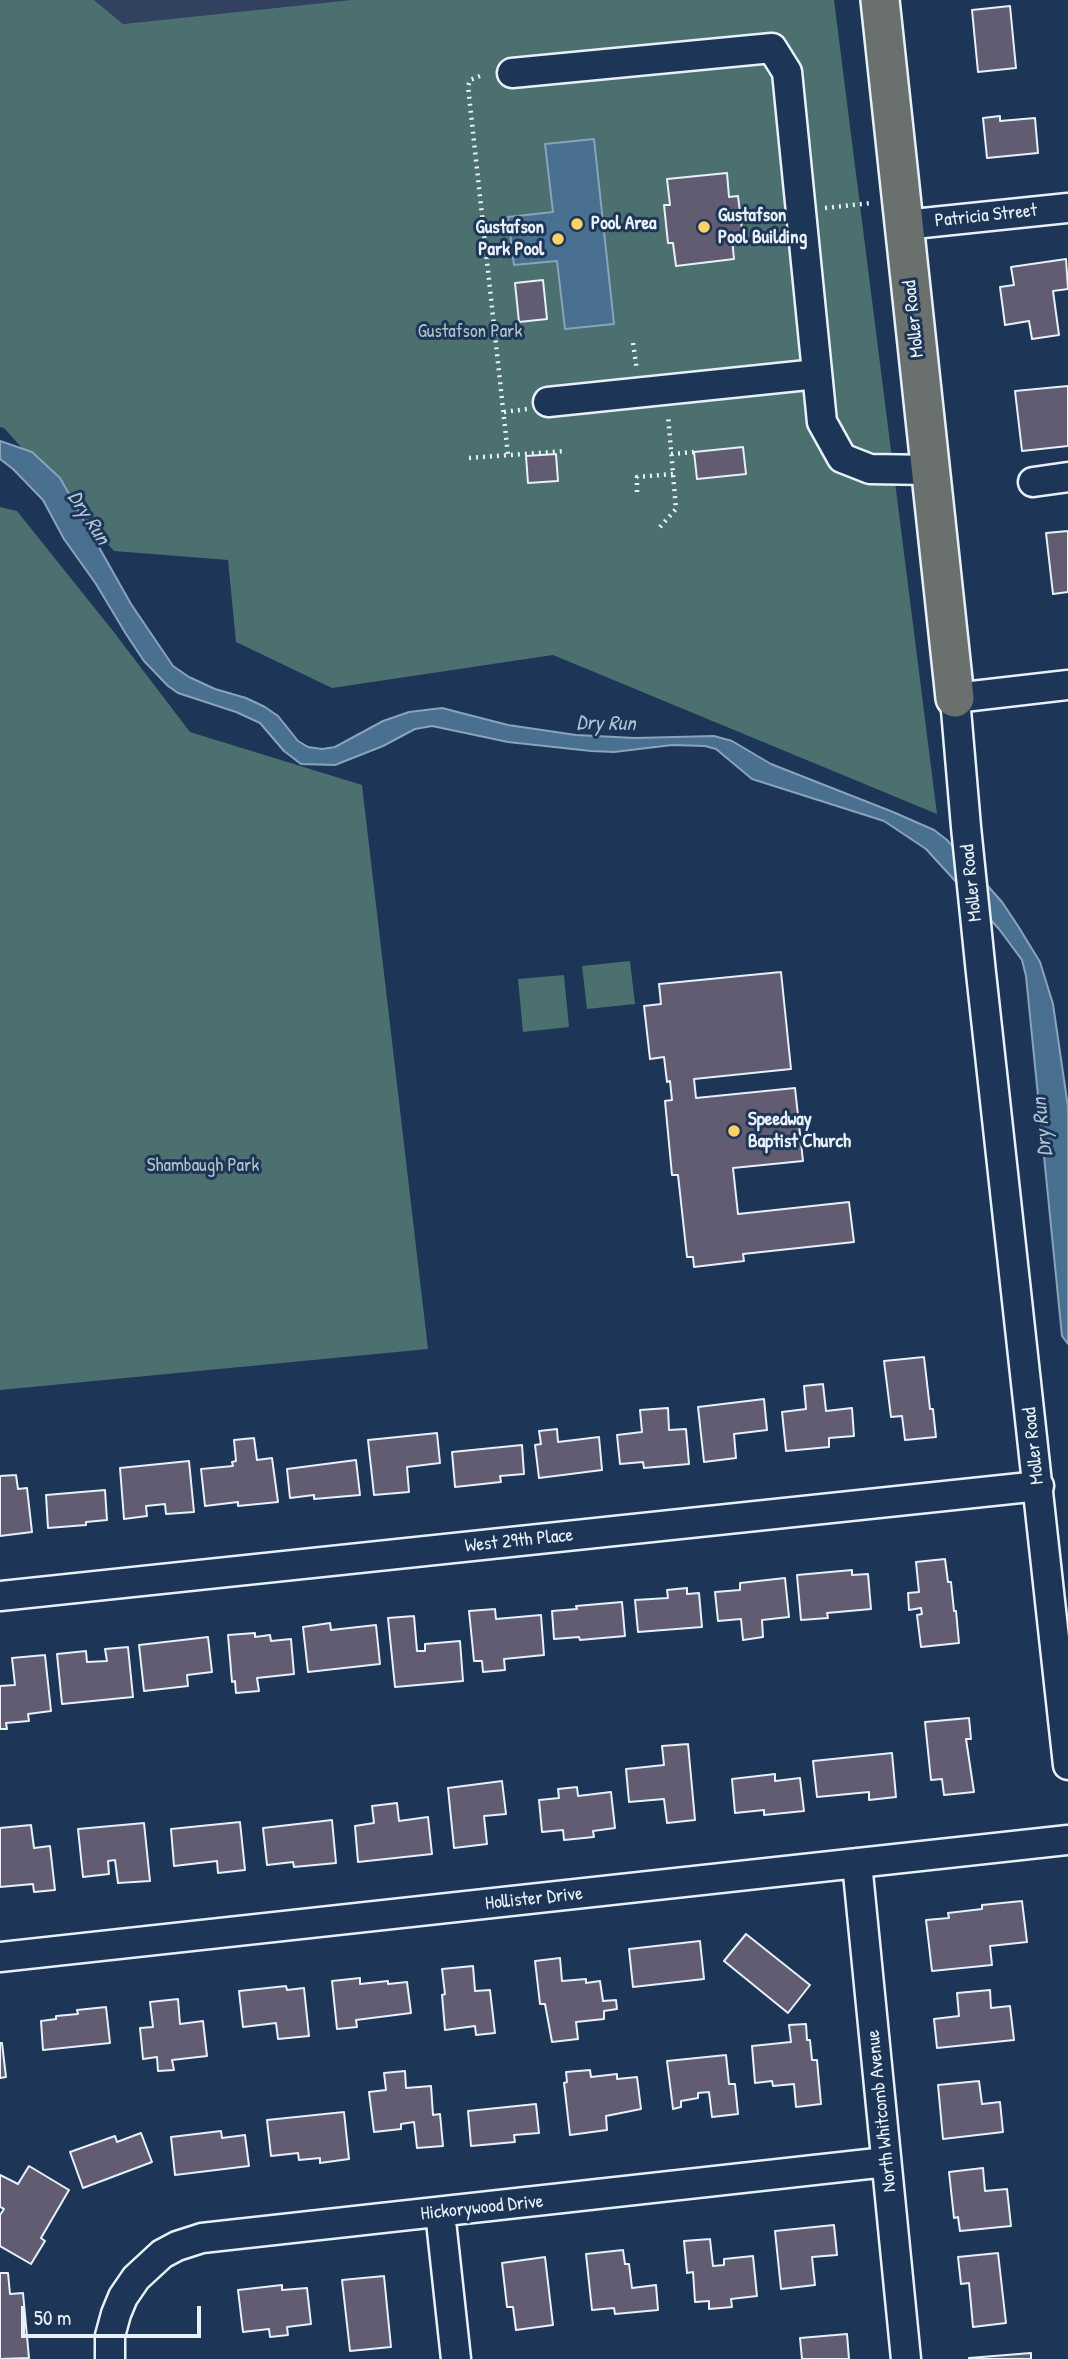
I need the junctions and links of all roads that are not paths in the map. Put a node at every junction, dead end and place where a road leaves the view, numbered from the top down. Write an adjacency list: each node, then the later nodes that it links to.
1 (880, 0): 4 (main road, Moller Road)
2 (512, 73): 5 (street)
3 (1068, 208): 4 (street, Patricia Street)
4 (904, 225): 7 (main road, Moller Road)
5 (817, 374): 6 (street); 7 (street)
6 (548, 402)
7 (930, 470): 11 (main road, Moller Road)
8 (1068, 477): 9 (street)
9 (1033, 482)
10 (1068, 685): 11 (street)
11 (956, 698): 12 (street, Moller Road)
12 (1039, 1486): 13 (street, West 29th Place); 14 (street, Moller Road)
13 (0, 1596)
14 (1068, 1765)
15 (1068, 1840): 16 (street, Hollister Drive)
16 (857, 1863): 17 (street, Hollister Drive); 18 (street, North Whitcomb Avenue)
17 (0, 1957)
18 (887, 2162): 19 (street, Hickorywood Drive); 22 (street, North Whitcomb Avenue)
19 (440, 2212): 20 (street, Hickorywood Drive); 21 (street)
20 (110, 2359)
21 (456, 2359)
22 (906, 2359)

